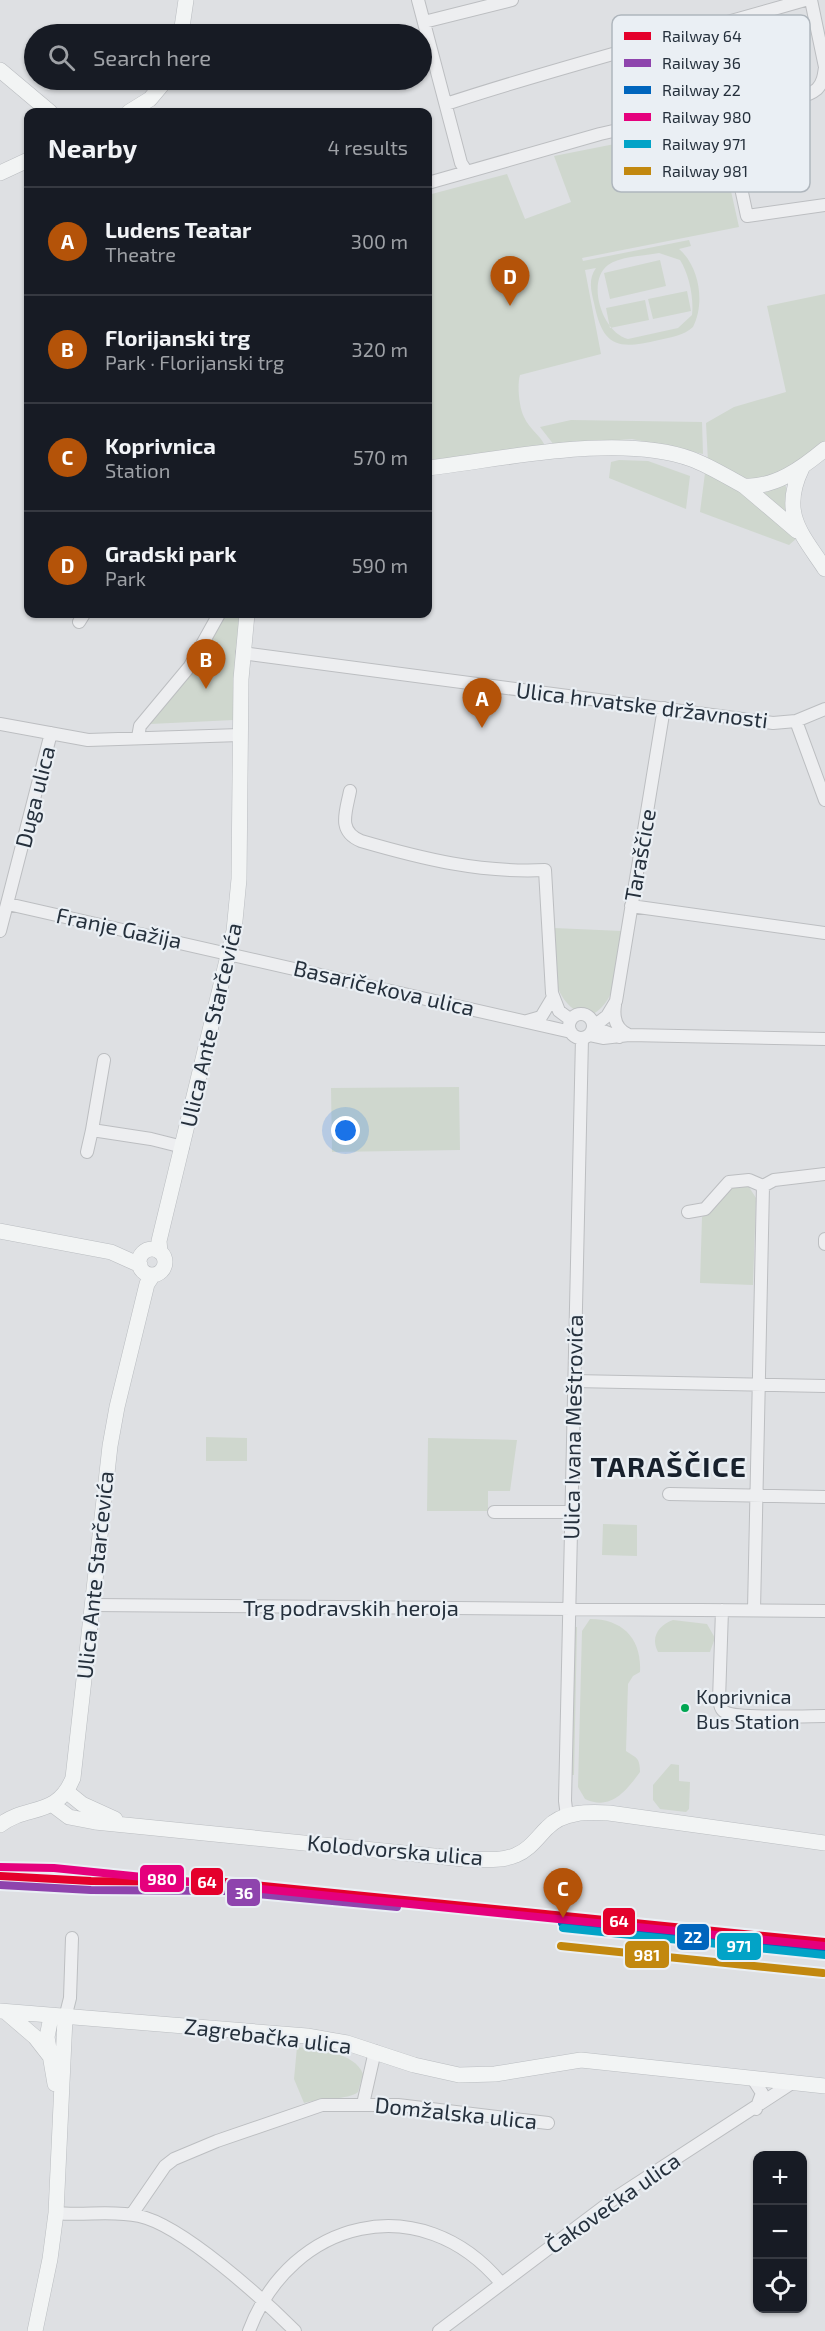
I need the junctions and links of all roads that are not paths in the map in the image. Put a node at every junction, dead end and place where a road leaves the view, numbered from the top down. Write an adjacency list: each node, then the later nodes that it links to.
1 (186, 0): 8 (main road)
2 (418, 0): 7 (street)
3 (512, 0): 7 (street)
4 (805, 0): 6 (street)
5 (811, 0): 13 (street)
6 (755, 15)
7 (424, 22)
8 (182, 24)
9 (432, 52): 14 (street)
10 (612, 54): 14 (street)
11 (0, 70): 15 (main road)
12 (158, 90): 16 (main road)
13 (810, 92)
14 (446, 104): 19 (street)
15 (45, 108)
16 (135, 108)
17 (612, 132): 19 (street)
18 (24, 162): 20 (main road)
19 (466, 171): 21 (street)
20 (0, 173)
21 (432, 182)
22 (742, 192): 23 (street)
23 (825, 205)
24 (825, 449): 26 (main road)
25 (432, 468): 27 (main road)
26 (802, 468): 27 (main road); 28 (main road)
27 (744, 486): 28 (main road)
28 (801, 536): 29 (main road)
29 (825, 569)
30 (217, 618): 39 (street)
31 (246, 618): 32 (main road, Ulica Ante Starčevića)
32 (242, 653): 33 (street, Ulica hrvatske državnosti); 38 (main road, Ulica Ante Starčevića)
33 (664, 708): 35 (street, Ulica hrvatske državnosti); 43 (street, Taraščice)
34 (825, 709): 35 (street, Ulica hrvatske državnosti)
35 (796, 722): 41 (street)
36 (0, 724): 37 (street)
37 (51, 733): 39 (street); 42 (street, Duga ulica)
38 (240, 735): 39 (street); 46 (main road, Ulica Ante Starčevića)
39 (138, 737)
40 (350, 791): 47 (street)
41 (825, 800)
42 (8, 904): 44 (street, Duga ulica); 46 (street, Franje Gažija)
43 (631, 906): 45 (street); 48 (street, Taraščice)
44 (0, 931)
45 (825, 933)
46 (230, 954): 49 (street, Basaričekova ulica); 55 (main road, Ulica Ante Starčevića)
47 (552, 997): 49 (street); 50 (street)
48 (616, 1001): 50 (street); 51 (street)
49 (532, 1023): 50 (street, Basaričekova ulica)
50 (581, 1026): 51 (street, Basaričekova ulica); 64 (street, Ulica Ivana Meštrovića)
51 (624, 1036): 52 (street, Basaričekova ulica)
52 (825, 1039)
53 (104, 1060): 54 (street)
54 (92, 1130): 55 (street); 56 (street)
55 (183, 1147): 63 (main road, Ulica Ante Starčevića)
56 (87, 1152)
57 (825, 1174): 58 (street)
58 (763, 1186): 59 (street); 65 (street)
59 (688, 1212)
60 (0, 1232): 63 (main road)
61 (825, 1239): 62 (street)
62 (825, 1244)
63 (150, 1262): 72 (main road, Ulica Ante Starčevića)
64 (573, 1381): 65 (street); 71 (street, Ulica Ivana Meštrovića)
65 (759, 1384): 66 (street); 68 (street)
66 (825, 1386)
67 (669, 1494): 68 (street)
68 (757, 1496): 69 (street); 75 (street)
69 (825, 1497)
70 (494, 1512): 71 (street)
71 (571, 1512): 73 (street, Ulica Ivana Meštrovića)
72 (92, 1605): 73 (street, Trg podravskih heroja); 78 (main road, Ulica Ante Starčevića)
73 (569, 1610): 74 (street, Trg podravskih heroja); 80 (street, Ulica Ivana Meštrovića)
74 (722, 1610): 75 (street, Trg podravskih heroja); 77 (street)
75 (754, 1610): 76 (street, Trg podravskih heroja)
76 (825, 1611)
77 (825, 1716)
78 (66, 1791): 79 (main road, Ulica Ante Starčevića); 81 (main road, Kolodvorska ulica)
79 (53, 1804): 81 (main road, Kolodvorska ulica); 82 (main road, Ulica Ante Starčevića)
80 (567, 1816): 81 (main road, Kolodvorska ulica); 83 (main road, Kolodvorska ulica)
81 (129, 1824)
82 (0, 1825)
83 (825, 1843)
84 (72, 1938): 86 (street)
85 (2, 2010): 86 (main road, Zagrebačka ulica); 88 (main road)
86 (58, 2017): 87 (main road, Zagrebačka ulica); 88 (main road); 94 (main road)
87 (375, 2051): 89 (main road, Zagrebačka ulica); 92 (street, Domžalska ulica)
88 (51, 2057): 94 (main road)
89 (753, 2079): 90 (main road, Zagrebačka ulica); 93 (street)
90 (792, 2083): 91 (main road, Zagrebačka ulica); 93 (street, Čakovečka ulica)
91 (825, 2086)
92 (363, 2104): 95 (street, Domžalska ulica); 97 (street, Domžalska ulica)
93 (756, 2109): 98 (street, Čakovečka ulica)
94 (60, 2110): 96 (main road)
95 (548, 2123)
96 (56, 2213): 97 (street); 100 (main road)
97 (132, 2214): 99 (street)
98 (501, 2283): 99 (street); 103 (street, Čakovečka ulica)
99 (262, 2299): 101 (street); 102 (street)
100 (35, 2331)
101 (249, 2331)
102 (295, 2331)
103 (439, 2331)

